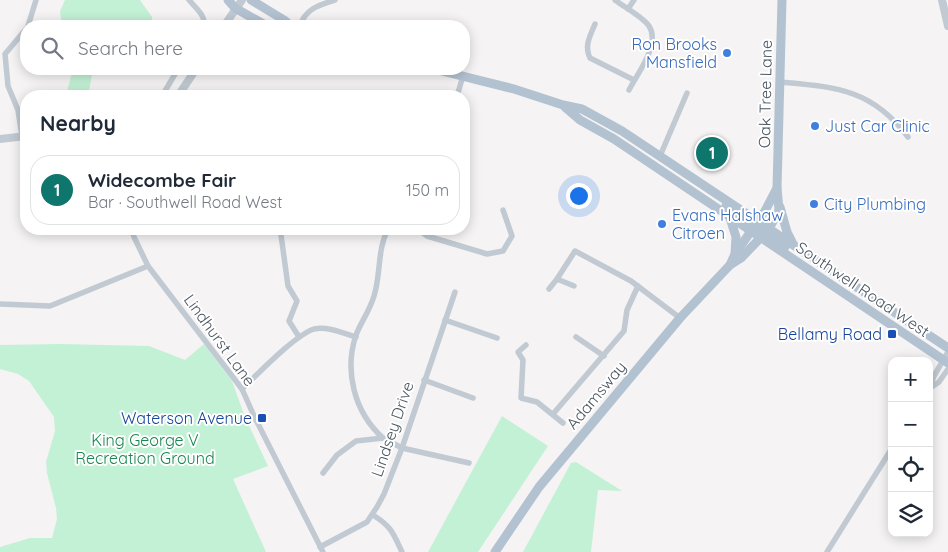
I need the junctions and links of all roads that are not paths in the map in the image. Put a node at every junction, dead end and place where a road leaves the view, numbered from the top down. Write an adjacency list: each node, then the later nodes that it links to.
1 (36, 0): 13 (street)
2 (189, 0): 14 (street)
3 (228, 0): 11 (main road)
4 (242, 0): 11 (street)
5 (251, 0): 17 (main road)
6 (335, 0): 18 (street)
7 (615, 0): 12 (street)
8 (634, 0): 12 (street)
9 (782, 0): 29 (main road, Oak Tree Lane)
10 (942, 0): 20 (street)
11 (235, 8): 15 (street); 16 (main road)
12 (628, 9): 28 (street)
13 (30, 20)
14 (204, 20)
15 (228, 20)
16 (256, 20)
17 (284, 20)
18 (302, 20)
19 (595, 24): 22 (street)
20 (948, 26)
21 (584, 28): 22 (street)
22 (592, 31): 28 (street)
23 (20, 36): 36 (street)
24 (174, 75): 30 (street)
25 (192, 75): 31 (street)
26 (459, 75): 27 (main road)
27 (463, 76): 32 (street); 35 (main road)
28 (634, 80): 33 (street)
29 (781, 82): 38 (street); 41 (main road, Oak Tree Lane)
30 (166, 90)
31 (182, 90)
32 (459, 90)
33 (629, 90)
34 (687, 93): 40 (street)
35 (563, 105): 40 (main road); 44 (main road)
36 (20, 119)
37 (20, 137): 39 (street)
38 (908, 137)
39 (0, 140)
40 (660, 156): 45 (main road)
41 (777, 188): 42 (main road, Oak Tree Lane); 45 (main road, Oak Tree Lane)
42 (779, 204): 46 (main road, Oak Tree Lane); 51 (main road)
43 (503, 210): 50 (street)
44 (730, 218): 45 (main road); 52 (main road)
45 (755, 226): 46 (main road); 52 (main road, Adamsway)
46 (765, 234): 51 (main road, Southwell Road West); 53 (main road, Adamsway); 71 (main road, Southwell Road West)
47 (134, 235): 54 (street, Lindhurst Lane)
48 (281, 235): 63 (street)
49 (385, 235): 64 (street)
50 (426, 235)
51 (793, 244): 68 (main road, Southwell Road West)
52 (735, 254): 53 (main road, Adamsway)
53 (730, 265): 61 (main road, Adamsway)
54 (148, 266): 60 (street); 76 (street, Lindhurst Lane)
55 (557, 279): 56 (street); 57 (street); 58 (street)
56 (574, 286)
57 (638, 286): 61 (street); 70 (street)
58 (549, 289)
59 (455, 292): 62 (street, Lindsey Drive)
60 (0, 304)
61 (680, 318): 88 (main road, Adamsway)
62 (446, 320): 66 (street); 74 (street, Lindsey Drive)
63 (299, 336): 64 (street); 76 (street)
64 (356, 336): 80 (street)
65 (576, 337): 70 (street)
66 (497, 338)
67 (526, 345): 78 (street)
68 (948, 348)
69 (948, 352): 71 (street)
70 (604, 356): 78 (street)
71 (945, 362): 73 (street)
72 (948, 369): 75 (street)
73 (933, 379)
74 (424, 380): 77 (street); 81 (street, Lindsey Drive)
75 (933, 386)
76 (242, 389): 86 (street, Lindhurst Lane)
77 (473, 398)
78 (553, 414): 79 (street)
79 (563, 423)
80 (383, 438): 81 (street); 84 (street)
81 (402, 448): 83 (street); 85 (street, Lindsey Drive)
82 (888, 454): 89 (street)
83 (469, 463)
84 (324, 473)
85 (373, 516): 86 (street, Lindsey Drive); 87 (street)
86 (321, 549)
87 (402, 552)
88 (495, 552)
89 (827, 552)

